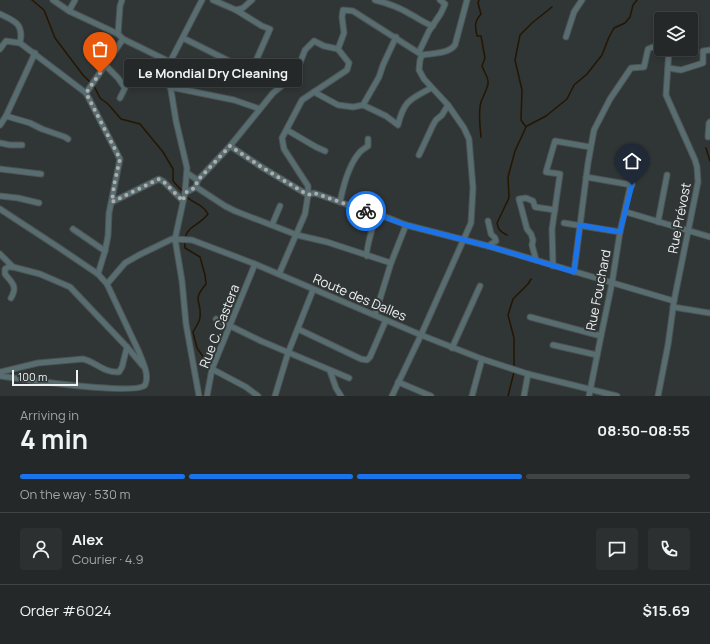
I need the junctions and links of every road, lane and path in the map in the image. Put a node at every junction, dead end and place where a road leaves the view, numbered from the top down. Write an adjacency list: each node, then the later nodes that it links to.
1 (53, 0): 12 (street)
2 (75, 0): 12 (street)
3 (122, 0): 15 (street)
4 (202, 0): 18 (street)
5 (213, 0): 11 (street)
6 (252, 0): 11 (street)
7 (375, 0): 14 (street)
8 (440, 0): 14 (street)
9 (467, 0): 26 (street)
10 (582, 0): 17 (street)
11 (236, 10): 18 (street)
12 (69, 11): 15 (street)
13 (0, 14): 20 (street)
14 (433, 26): 26 (street)
15 (118, 34): 19 (street)
16 (396, 37): 23 (street); 26 (street); 36 (street)
17 (566, 37)
18 (183, 38): 28 (street)
19 (123, 39): 28 (street); 29 (street)
20 (20, 43): 22 (street); 25 (street)
21 (654, 47): 49 (street)
22 (0, 49)
23 (338, 49): 33 (street); 38 (street)
24 (710, 50): 30 (street)
25 (35, 53): 34 (street); 39 (street)
26 (421, 53): 32 (street)
27 (669, 56): 30 (street, Rue Prévost)
28 (170, 62): 31 (street)
29 (105, 66): 34 (street); 35 (street)
30 (668, 68): 79 (street, Rue Prévost)
31 (170, 87): 38 (street); 54 (street)
32 (432, 88): 36 (street); 37 (street)
33 (314, 92): 36 (street); 42 (street)
34 (86, 93): 64 (street)
35 (120, 98)
36 (363, 105)
37 (448, 105): 51 (street); 84 (street)
38 (260, 109): 48 (street)
39 (6, 116): 41 (street); 45 (street)
40 (710, 122): 43 (street)
41 (0, 125)
42 (286, 130): 50 (street); 61 (street)
43 (708, 136)
44 (368, 138): 65 (street)
45 (68, 139)
46 (0, 143): 47 (street)
47 (22, 145)
48 (230, 146): 58 (street); 61 (street)
49 (590, 147): 57 (street); 68 (street)
50 (325, 151)
51 (419, 155)
52 (635, 165): 59 (street, Rue Fouchard)
53 (0, 169): 55 (street)
54 (187, 173): 58 (street); 60 (street)
55 (41, 174)
56 (667, 174): 73 (street)
57 (586, 177): 59 (street); 77 (street)
58 (197, 184): 60 (street); 75 (street)
59 (632, 185): 70 (street, Rue Fouchard)
60 (185, 193): 63 (street)
61 (308, 195): 65 (street); 81 (street)
62 (0, 196): 66 (street)
63 (183, 201): 64 (street); 83 (street)
64 (112, 202): 86 (street)
65 (340, 202): 71 (street)
66 (39, 203)
67 (280, 206): 75 (street)
68 (554, 210): 89 (street); 92 (street)
69 (1, 212): 95 (street)
70 (626, 212): 73 (street); 80 (street, Rue Fouchard)
71 (376, 215): 76 (street); 88 (street)
72 (488, 221): 85 (street)
73 (658, 222): 79 (street)
74 (564, 223): 77 (street)
75 (272, 225): 81 (street)
76 (406, 225): 84 (street); 91 (street)
77 (580, 225): 80 (street); 94 (street)
78 (72, 229): 86 (street)
79 (688, 231): 82 (street); 102 (street, Rue Prévost)
80 (620, 232): 97 (street, Rue Fouchard)
81 (297, 235): 88 (street); 96 (street)
82 (710, 237)
83 (175, 239): 90 (street, Route des Dalles); 98 (street, Route des Dalles); 127 (street)
84 (463, 240): 85 (street); 110 (street)
85 (488, 246): 89 (street)
86 (105, 251): 95 (street)
87 (0, 254): 93 (street)
88 (366, 256): 91 (street)
89 (536, 260): 92 (street)
90 (255, 264): 96 (street, Route des Dalles); 108 (street, Rue C. Castera)
91 (391, 264): 104 (street)
92 (553, 266): 94 (street)
93 (13, 267): 101 (street); 113 (street)
94 (574, 272): 97 (street)
95 (98, 274): 98 (street)
96 (279, 274): 100 (street, Route des Dalles)
97 (612, 283): 102 (street); 111 (street, Rue Fouchard)
98 (107, 284): 118 (street)
99 (480, 286): 114 (street)
100 (313, 290): 104 (street, Route des Dalles); 109 (street)
101 (11, 298)
102 (673, 304): 103 (street); 138 (street, Rue Prévost)
103 (710, 313)
104 (375, 315): 107 (street, Route des Dalles)
105 (530, 317): 111 (street)
106 (216, 319): 108 (street)
107 (386, 320): 109 (street); 110 (street, Route des Dalles)
108 (230, 327): 115 (street); 119 (street, Rue C. Castera)
109 (298, 330): 115 (street)
110 (421, 335): 114 (street, Route des Dalles); 125 (street)
111 (601, 336): 116 (street, Rue Fouchard)
112 (553, 345): 116 (street)
113 (127, 347): 118 (street); 121 (street)
114 (452, 348): 117 (street, Route des Dalles)
115 (288, 353): 120 (street); 130 (street)
116 (597, 355): 126 (street, Rue Fouchard)
117 (482, 359): 122 (street, Route des Dalles); 134 (street)
118 (145, 369): 123 (street)
119 (212, 370): 128 (street, Rue C. Castera); 129 (street)
120 (330, 371): 124 (street); 131 (street)
121 (0, 372)
122 (526, 373): 126 (street, Route des Dalles); 135 (street)
123 (0, 376)
124 (349, 378)
125 (398, 382): 132 (street); 133 (street)
126 (591, 389): 136 (street, Rue Fouchard); 137 (street, Route des Dalles)
127 (200, 396)
128 (207, 396)
129 (258, 396)
130 (275, 396)
131 (341, 396)
132 (392, 396)
133 (431, 396)
134 (472, 396)
135 (524, 396)
136 (590, 396)
137 (617, 396)
138 (658, 396)

